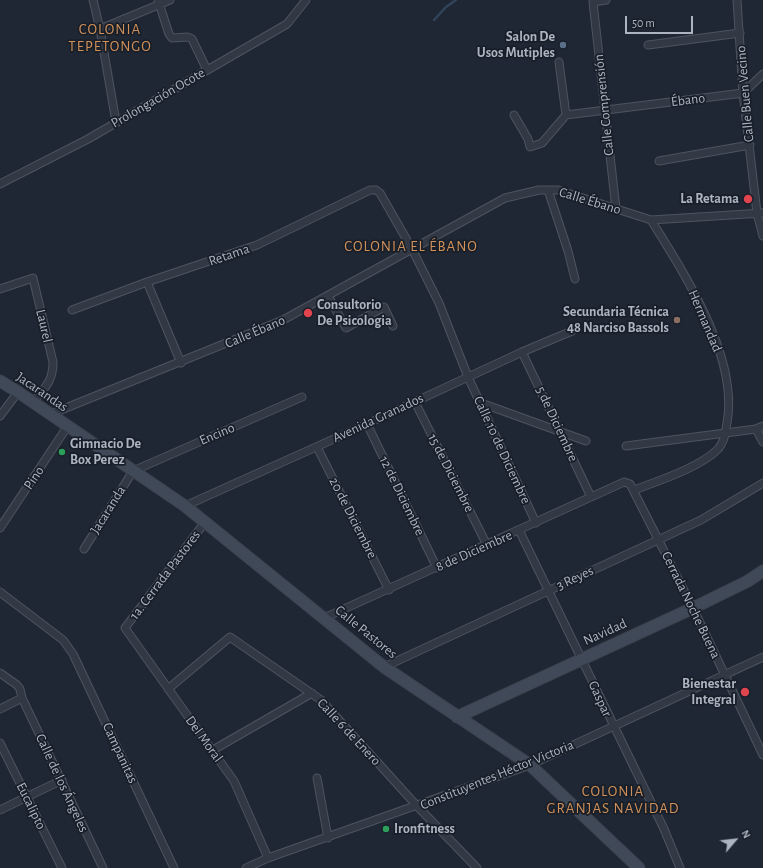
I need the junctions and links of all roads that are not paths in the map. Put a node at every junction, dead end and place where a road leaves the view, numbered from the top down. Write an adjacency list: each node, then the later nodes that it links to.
1 (93, 0): 7 (street)
2 (170, 0): 5 (street)
3 (606, 0): 14 (street, Calle Comprensión)
4 (737, 0): 8 (street, Calle Buen Vecino)
5 (159, 2): 7 (street); 11 (street)
6 (302, 2): 11 (street, Prolongación Ocote)
7 (100, 29): 17 (street)
8 (740, 33): 9 (street); 13 (street, Calle Buen Vecino)
9 (648, 45)
10 (559, 62): 16 (street)
11 (207, 70): 17 (street, Prolongación Ocote)
12 (763, 74): 13 (street)
13 (743, 93): 14 (street, Ébano); 18 (street, Calle Buen Vecino)
14 (605, 111): 16 (street, Ébano); 23 (street, Calle Comprensión)
15 (514, 115): 16 (street)
16 (566, 115)
17 (116, 122): 20 (street, Prolongación Ocote)
18 (750, 145): 19 (street); 24 (street, Calle Buen Vecino)
19 (659, 161)
20 (0, 184)
21 (548, 190): 23 (street, Calle Ébano); 27 (street, Calle Ébano); 28 (street)
22 (380, 193): 27 (street, Calle 10 de Diciembre); 29 (street, Retama)
23 (616, 209): 25 (street, Calle Ébano)
24 (760, 213): 25 (street); 26 (street, Calle Buen Vecino)
25 (651, 220): 50 (street, Hermandad)
26 (763, 236)
27 (412, 249): 31 (street, Calle Ébano); 37 (street, Calle 10 de Diciembre)
28 (575, 279)
29 (147, 282): 32 (street, Retama); 36 (street)
30 (0, 289): 41 (street, Laurel)
31 (328, 296): 33 (street); 36 (street, Calle Ébano)
32 (72, 310)
33 (393, 326)
34 (572, 331): 35 (street, Avenida Granados)
35 (522, 352): 37 (street, Avenida Granados); 49 (street, 5 de Diciembre)
36 (181, 363): 44 (street, Calle Ébano)
37 (468, 377): 42 (street, Avenida Granados); 43 (street, Calle 10 de Diciembre)
38 (0, 381): 39 (street, Jacarandas)
39 (18, 392): 41 (street, Jacarandas); 45 (street)
40 (302, 398): 55 (street, Encino)
41 (33, 402): 44 (street, Jacarandas)
42 (415, 402): 46 (street, Avenida Granados); 66 (street, 15 de Diciembre)
43 (481, 403): 49 (street); 62 (street, Calle 10 de Diciembre)
44 (51, 414): 47 (street, Jacarandas)
45 (0, 416)
46 (367, 424): 53 (street, Avenida Granados); 68 (street, 12 de Diciembre)
47 (68, 427): 55 (street, Calle Pastores); 63 (street, Pino)
48 (760, 427): 50 (street); 52 (street)
49 (560, 431): 51 (street); 59 (street, 5 de Diciembre)
50 (725, 432): 54 (street); 58 (street)
51 (586, 442)
52 (763, 442)
53 (317, 446): 60 (street, Avenida Granados); 70 (street, 20 de Diciembre)
54 (626, 446)
55 (133, 471): 60 (street, Calle Pastores); 67 (street, Jacaranda)
56 (624, 482): 58 (street, Cerrada Noche Buena); 59 (street, 8 de Diciembre)
57 (763, 483): 65 (street, 3 Reyes)
58 (634, 490): 65 (street, Cerrada Noche Buena)
59 (591, 497): 62 (street, 8 de Diciembre)
60 (185, 506): 61 (street, Calle Pastores)
61 (206, 522): 74 (street, Calle Pastores); 75 (street, 1a. Cerrada Pastores)
62 (536, 522): 64 (street, 8 de Diciembre)
63 (0, 528)
64 (520, 530): 66 (street, 8 de Diciembre); 71 (street, Gaspar)
65 (659, 540): 71 (street, 3 Reyes); 73 (street, Cerrada Noche Buena)
66 (487, 545): 68 (street, 8 de Diciembre)
67 (84, 549)
68 (437, 568): 70 (street, 8 de Diciembre)
69 (763, 572): 73 (street, Navidad)
70 (389, 590): 74 (street, 8 de Diciembre)
71 (550, 590): 77 (street, Gaspar); 78 (street, 3 Reyes)
72 (0, 592): 100 (street, Campanitas)
73 (693, 608): 77 (street, Navidad); 80 (street, Cerrada Noche Buena)
74 (324, 618): 78 (street, Calle Pastores)
75 (125, 628): 81 (street, Del Moral)
76 (763, 657): 80 (street, Constituyentes Héctor Victoria)
77 (581, 659): 85 (street, Navidad); 86 (street, Gaspar)
78 (384, 667): 85 (street, Calle Pastores)
79 (0, 673): 83 (street, Calle de los Ángeles)
80 (725, 676): 86 (street, Constituyentes Héctor Victoria); 89 (street, Cerrada Noche Buena)
81 (168, 689): 82 (street, Calle 6 de Enero); 88 (street, Del Moral)
82 (312, 693): 88 (street); 94 (street, Calle 6 de Enero)
83 (22, 698): 84 (street); 92 (street, Calle de los Ángeles)
84 (0, 709)
85 (457, 717): 90 (street, Calle Pastores)
86 (612, 726): 90 (street, Constituyentes Héctor Victoria); 104 (street, Gaspar)
87 (0, 743): 93 (street, Eucalipto)
88 (213, 750): 97 (street, Del Moral)
89 (763, 755)
90 (530, 765): 94 (street, Constituyentes Héctor Victoria); 103 (street, Calle Pastores)
91 (317, 778): 96 (street)
92 (62, 780): 93 (street); 99 (street, Calle de los Ángeles)
93 (26, 798): 95 (street); 98 (street, Eucalipto)
94 (417, 806): 96 (street, Constituyentes Héctor Victoria); 102 (street, Calle 6 de Enero)
95 (0, 810)
96 (328, 838): 97 (street, Constituyentes Héctor Victoria)
97 (264, 863): 101 (street, Constituyentes Héctor Victoria)
98 (62, 868)
99 (102, 868)
100 (174, 868)
101 (246, 868)
102 (477, 868)
103 (639, 868)
104 (680, 868)

